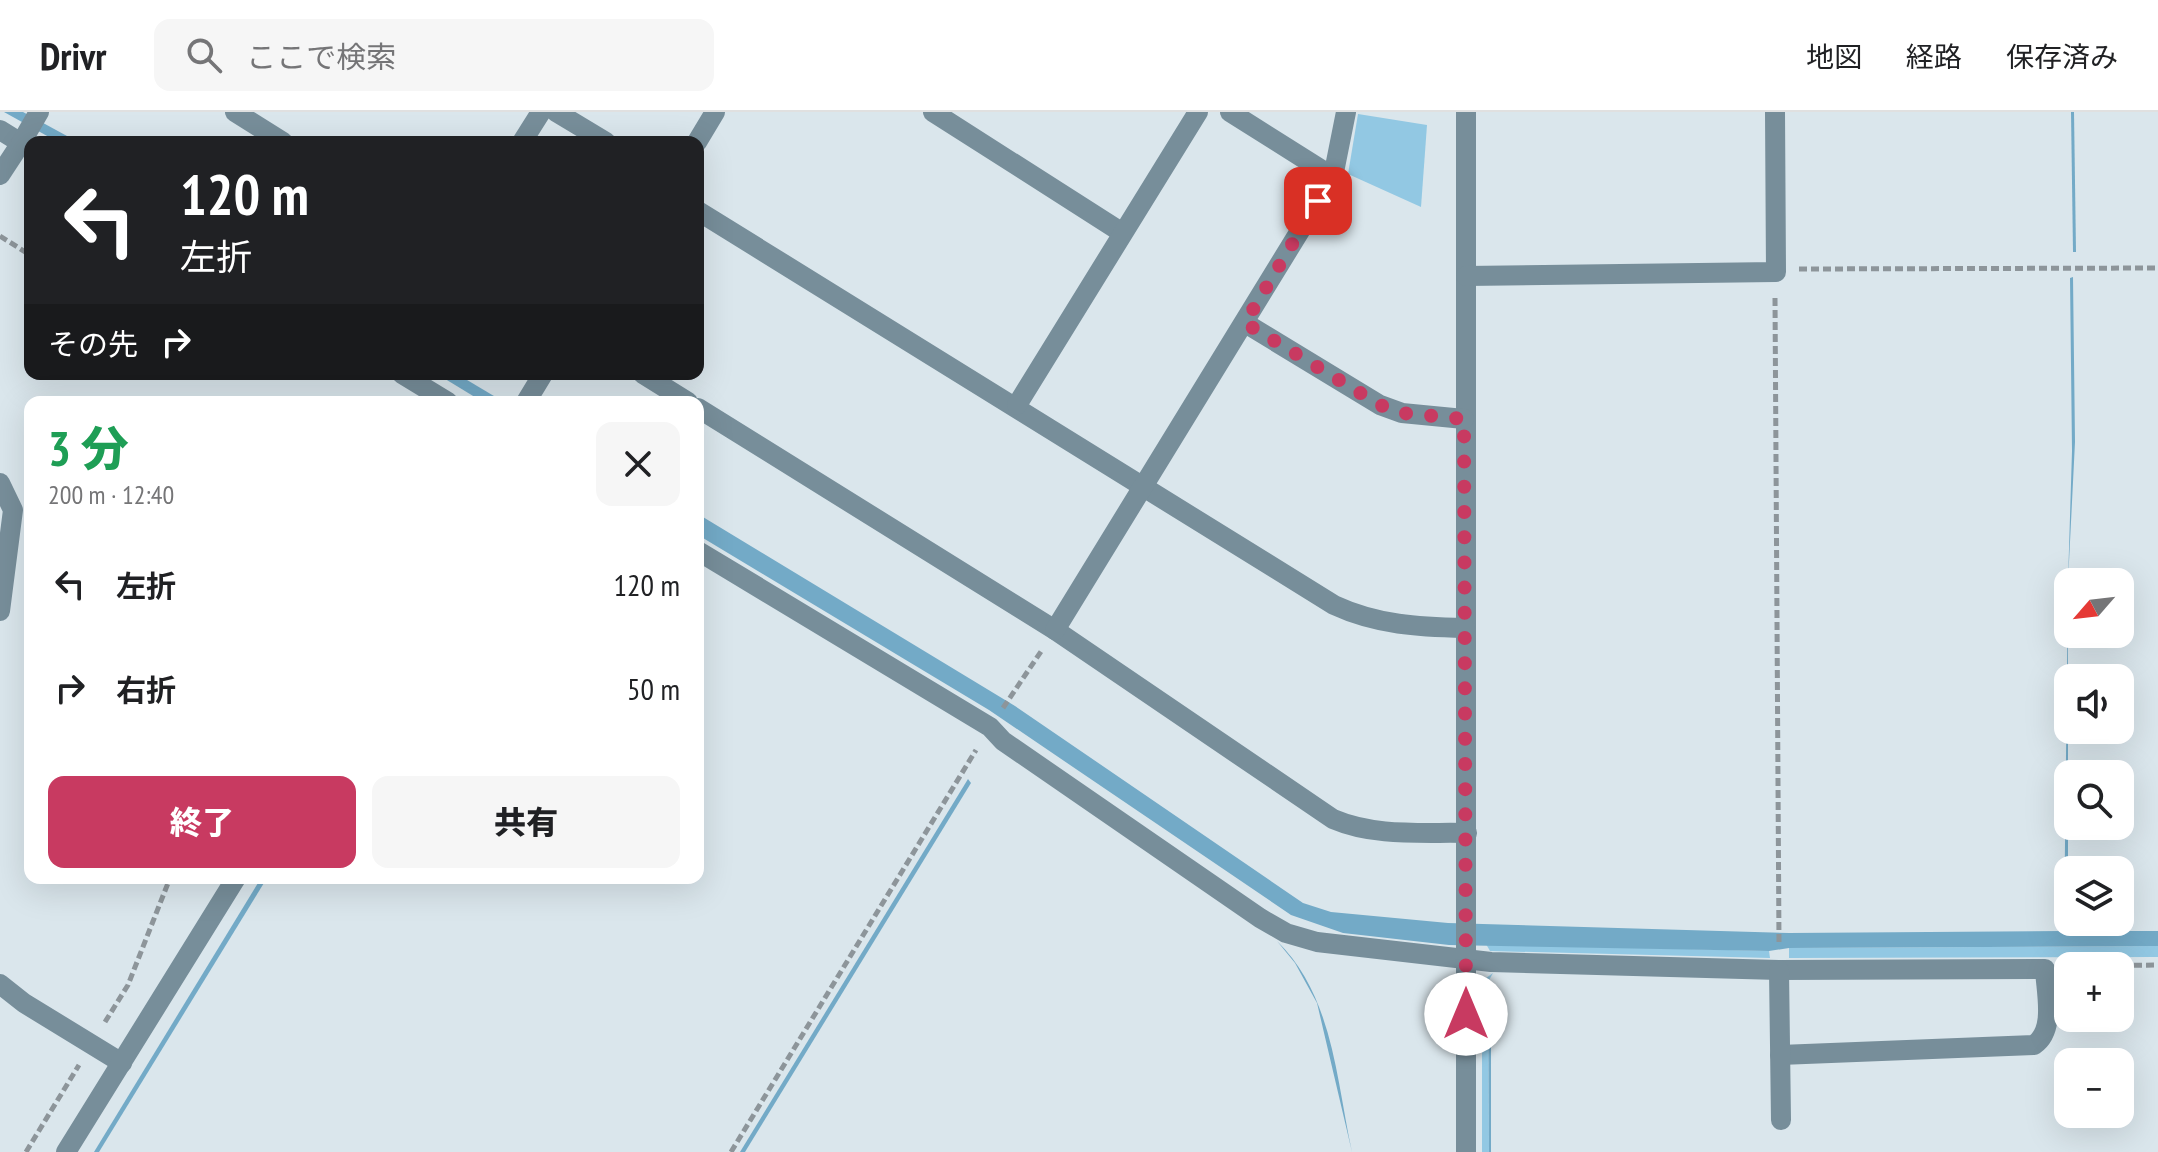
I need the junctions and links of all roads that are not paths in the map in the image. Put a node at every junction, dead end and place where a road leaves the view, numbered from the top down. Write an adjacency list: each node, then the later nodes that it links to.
1 (39, 112): 13 (street)
2 (235, 112): 14 (street)
3 (541, 112): 15 (street)
4 (556, 112): 16 (street)
5 (933, 112): 23 (street)
6 (1198, 112): 23 (street)
7 (1230, 112): 21 (street)
8 (1346, 112): 21 (street)
9 (1466, 112): 24 (street)
10 (1775, 112): 24 (street)
11 (712, 113): 17 (street)
12 (0, 130): 18 (street)
13 (30, 136)
14 (273, 136)
15 (526, 136)
16 (596, 136)
17 (700, 136)
18 (24, 144)
19 (24, 147): 20 (street)
20 (0, 175)
21 (1333, 177): 25 (street)
22 (704, 215): 30 (street)
23 (1121, 232): 30 (street)
24 (1466, 276): 32 (street)
25 (1245, 323): 32 (street); 34 (street)
26 (412, 380): 28 (street)
27 (653, 380): 29 (street)
28 (438, 396)
29 (678, 396)
30 (1017, 405): 34 (street)
31 (704, 412): 38 (street)
32 (1464, 419): 37 (street)
33 (0, 483): 36 (street)
34 (1144, 486): 37 (street); 38 (street)
35 (704, 555): 41 (street)
36 (0, 611)
37 (1465, 628): 39 (street)
38 (1055, 630): 39 (street)
39 (1467, 833): 41 (street)
40 (232, 884): 45 (street)
41 (1466, 958): 42 (street); 48 (street)
42 (1779, 970): 44 (street); 44 (street)
43 (0, 984): 45 (street)
44 (1780, 1055): 46 (street)
45 (122, 1063): 47 (street)
46 (1781, 1120)
47 (66, 1152)
48 (1466, 1152)

